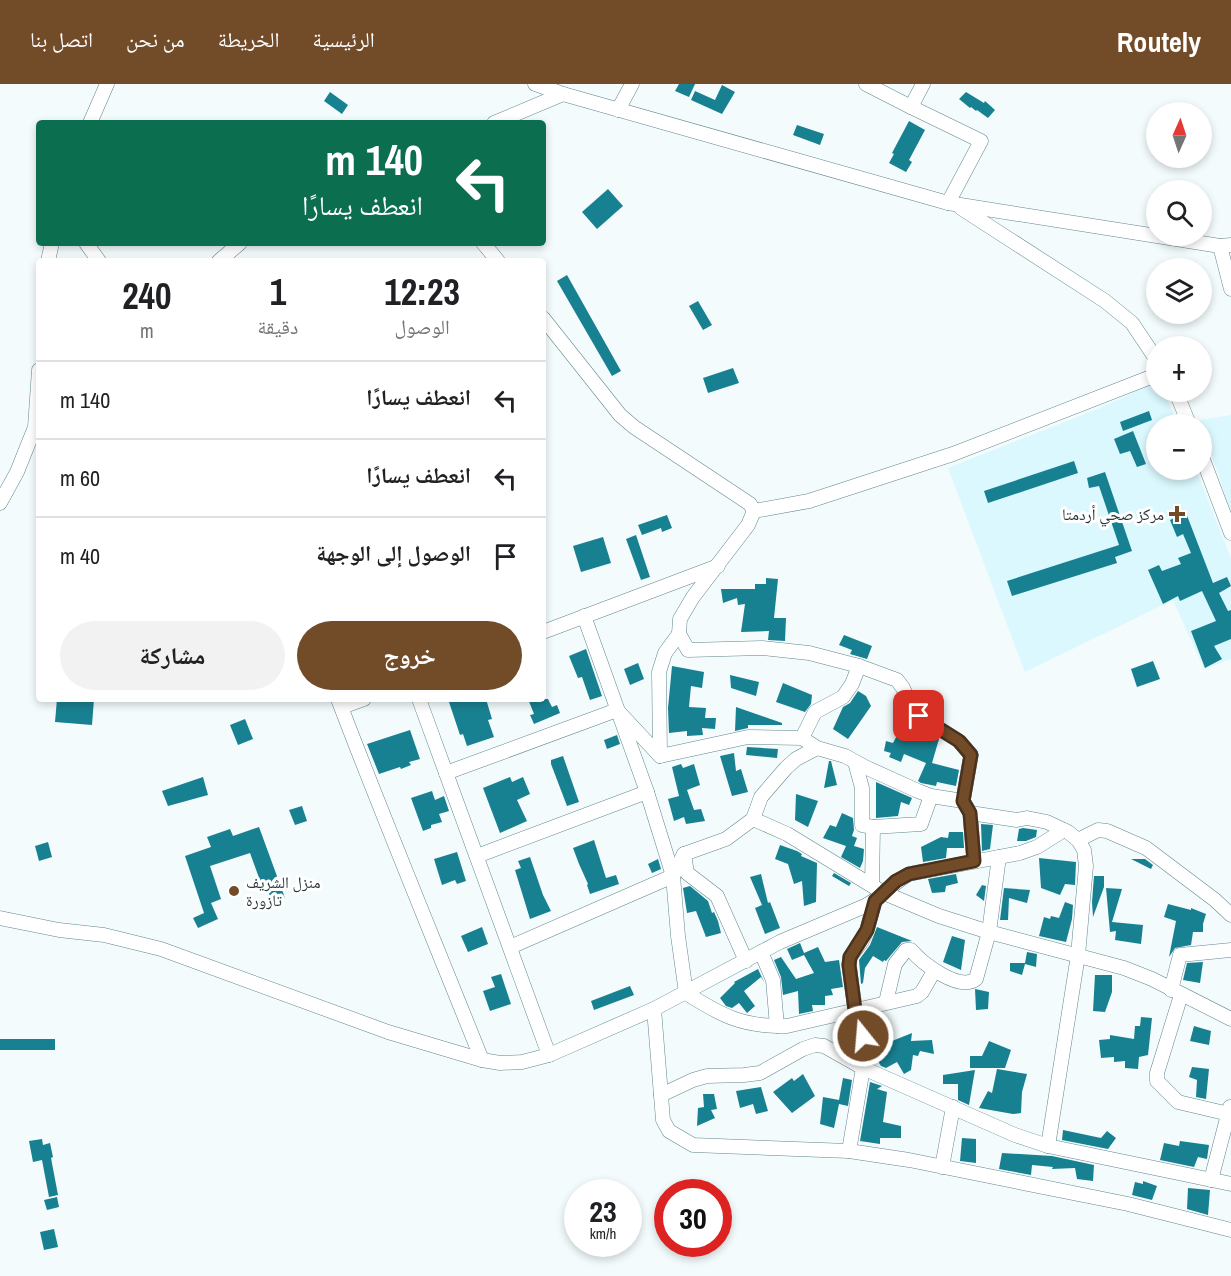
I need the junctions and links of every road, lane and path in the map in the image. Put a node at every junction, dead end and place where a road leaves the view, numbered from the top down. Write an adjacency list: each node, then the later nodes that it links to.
1 (107, 84): 9 (street)
2 (535, 84): 6 (street)
3 (632, 84): 8 (street)
4 (866, 84): 7 (street)
5 (923, 84): 7 (street)
6 (562, 94): 8 (street); 10 (street)
7 (911, 107): 11 (street)
8 (618, 110): 11 (street)
9 (91, 120)
10 (501, 120)
11 (952, 203): 14 (street); 19 (street)
12 (236, 246): 15 (street)
13 (486, 246): 16 (street)
14 (1226, 246): 17 (street)
15 (222, 258)
16 (496, 258)
17 (1231, 289)
18 (546, 322): 24 (street)
19 (1146, 345)
20 (1146, 379): 24 (street)
21 (36, 428): 23 (street)
22 (1211, 480): 25 (street)
23 (0, 503)
24 (754, 511): 26 (street)
25 (1231, 533)
26 (719, 566): 27 (street); 29 (street)
27 (584, 616): 28 (street); 33 (street)
28 (546, 631)
29 (679, 634): 30 (street); 36 (street)
30 (859, 666): 34 (street); 41 (street)
31 (420, 702): 38 (street)
32 (340, 703): 72 (street)
33 (617, 710): 36 (street); 38 (street); 39 (street)
34 (802, 738): 35 (street); 36 (street)
35 (817, 748): 37 (street); 42 (street)
36 (660, 756)
37 (855, 762): 40 (street); 43 (street)
38 (446, 773): 47 (street)
39 (647, 792): 47 (street); 50 (street)
40 (931, 796): 41 (street); 43 (street)
41 (966, 807): 44 (street); 49 (street)
42 (753, 819): 46 (street); 51 (street)
43 (873, 827): 51 (street)
44 (1064, 830): 45 (street); 48 (street)
45 (1078, 840): 53 (street); 59 (street)
46 (684, 854): 50 (street); 60 (street)
47 (477, 856): 56 (street)
48 (999, 857): 49 (street); 55 (street)
49 (974, 861): 52 (street)
50 (673, 876): 56 (street); 62 (street)
51 (872, 885): 52 (street)
52 (880, 897): 55 (street); 58 (street); 66 (street)
53 (1231, 915)
54 (0, 918): 72 (street)
55 (990, 932): 59 (street); 61 (street)
56 (510, 947): 71 (street)
57 (1231, 950): 63 (street)
58 (761, 952): 60 (street); 69 (street)
59 (1078, 955): 63 (street); 77 (street)
60 (746, 961): 62 (street)
61 (933, 971): 64 (street); 64 (street)
62 (686, 993): 65 (street); 69 (street)
63 (1176, 993): 67 (street); 76 (street)
64 (886, 1002): 66 (street)
65 (654, 1009): 71 (street); 74 (street)
66 (855, 1010): 68 (street); 73 (street)
67 (1231, 1019)
68 (808, 1023): 69 (street); 70 (street)
69 (777, 1026)
70 (803, 1048): 73 (street); 74 (street)
71 (549, 1055): 72 (street)
72 (482, 1060)
73 (863, 1068): 75 (street); 78 (street)
74 (661, 1095): 78 (street)
75 (954, 1107): 77 (street); 79 (street)
76 (1230, 1109): 80 (street)
77 (1048, 1146): 80 (street)
78 (849, 1151): 79 (street)
79 (942, 1167): 82 (street)
80 (1211, 1180): 81 (street)
81 (1231, 1184)
82 (1231, 1230)

